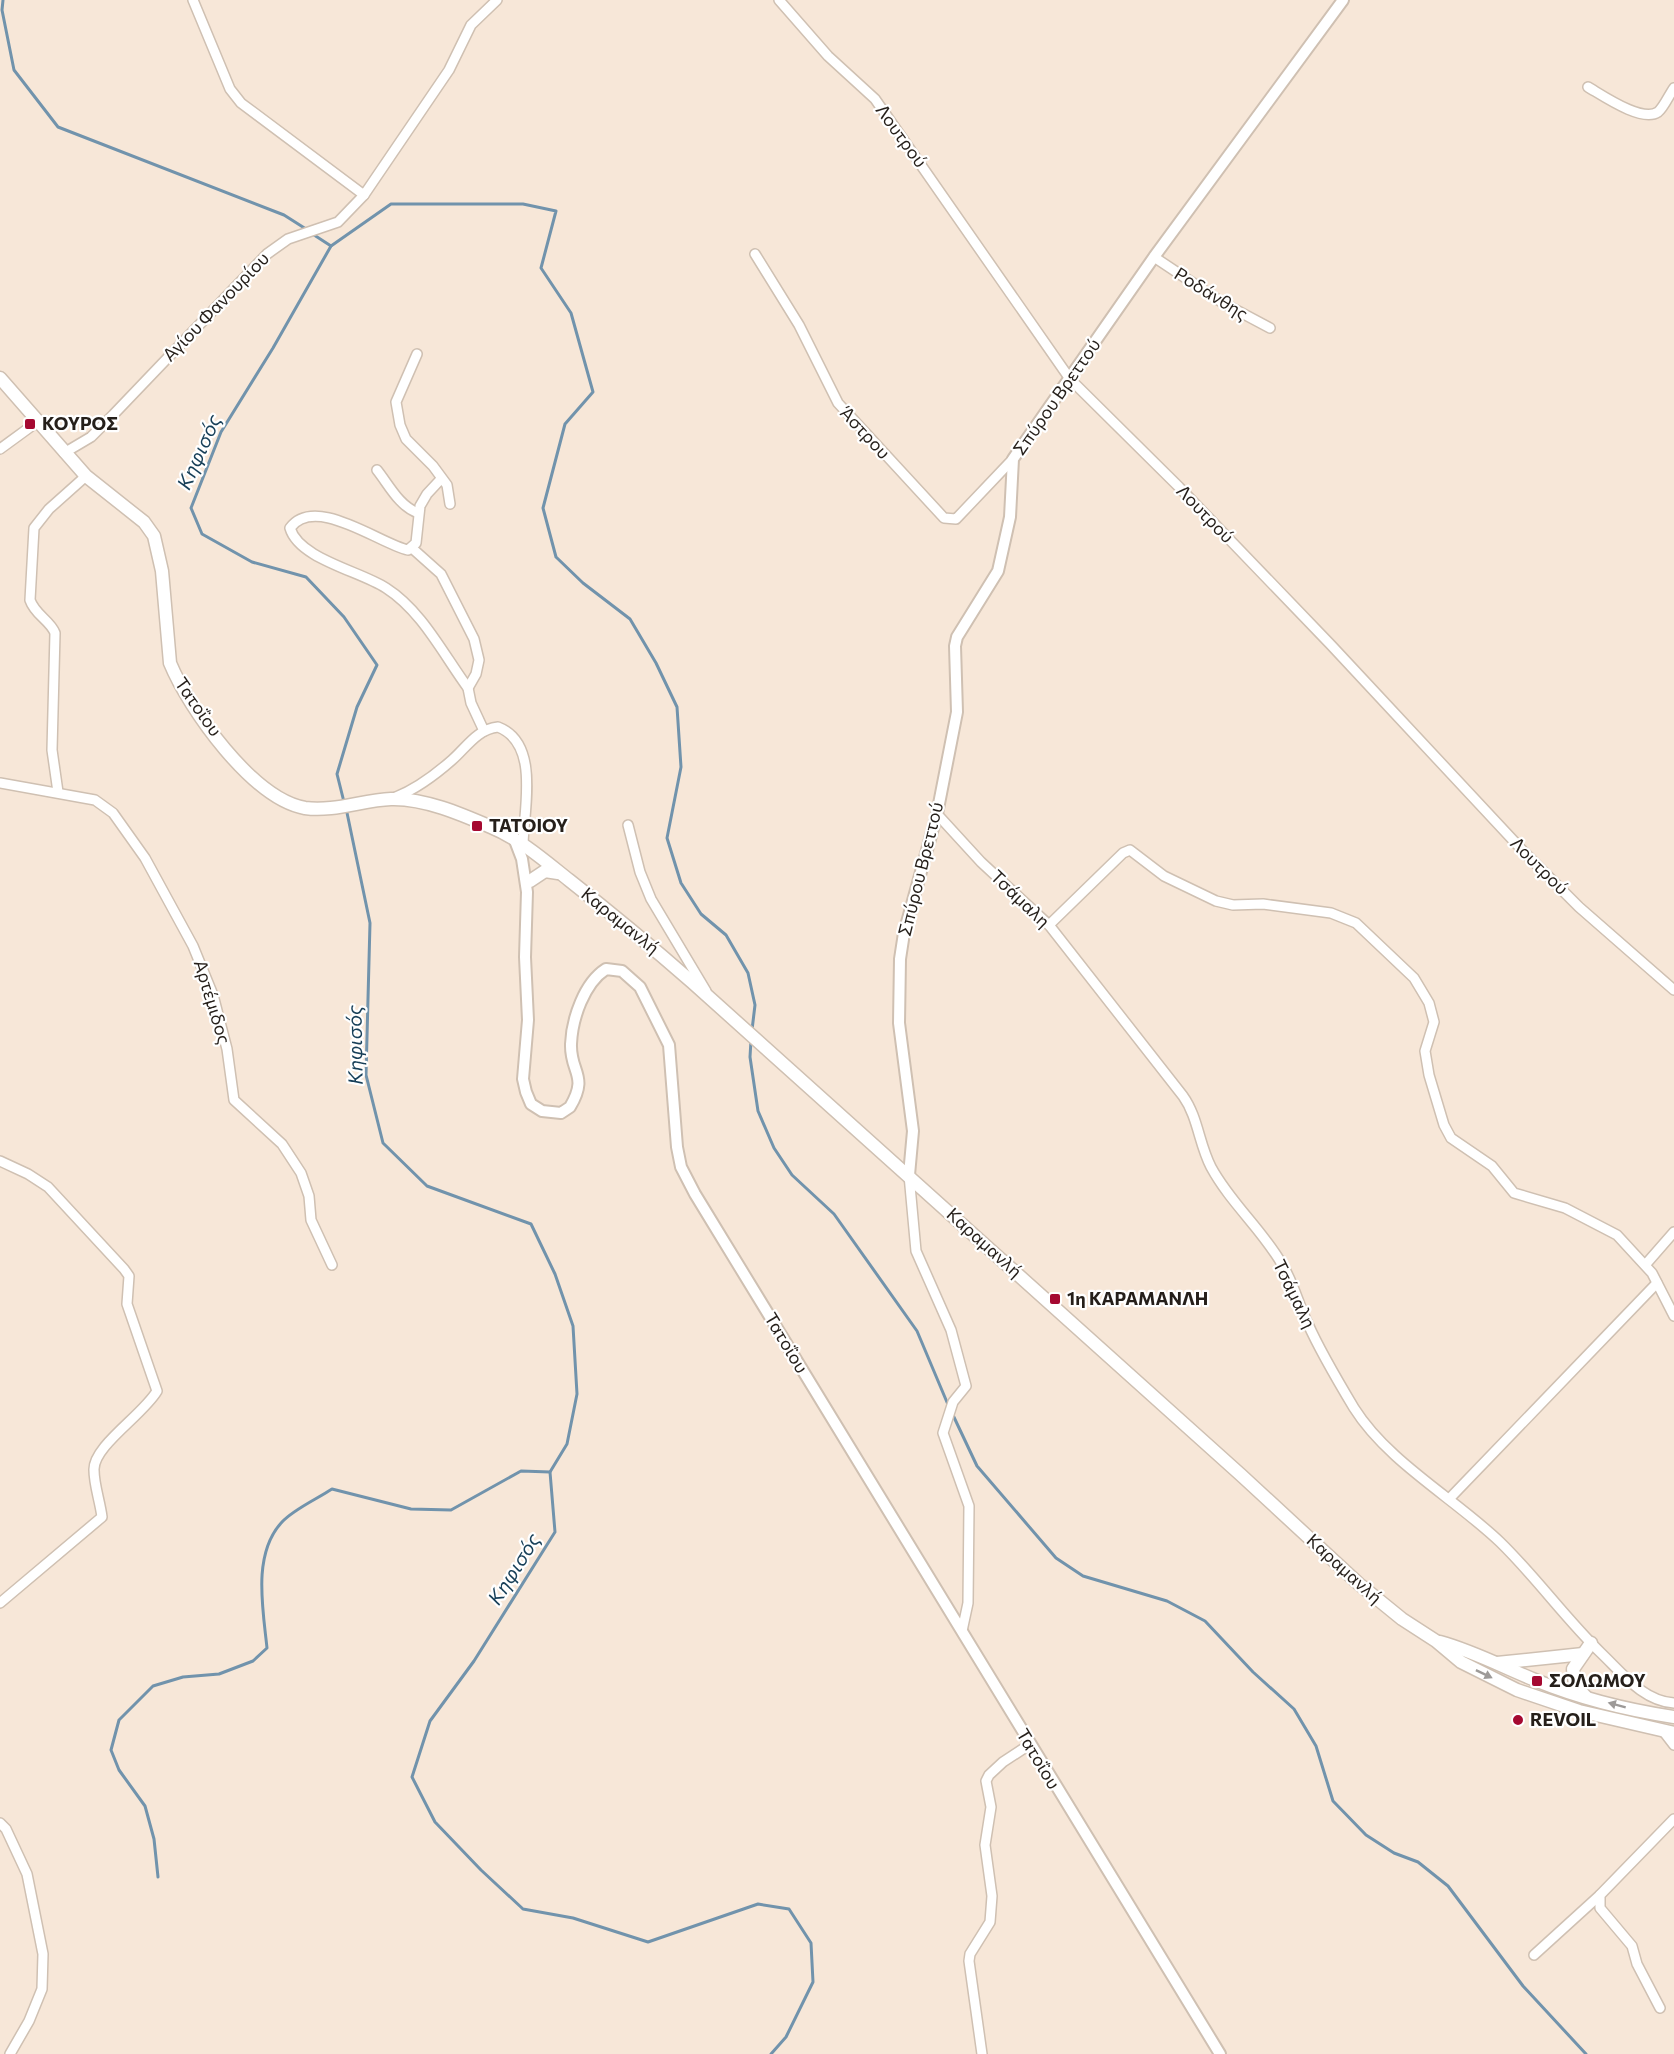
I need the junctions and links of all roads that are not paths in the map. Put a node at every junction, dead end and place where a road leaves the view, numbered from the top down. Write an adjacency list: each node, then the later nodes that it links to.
1 (193, 0): 7 (street)
2 (497, 0): 7 (street, Αγίου Φανουρίου)
3 (779, 0): 13 (street, Λουτρού)
4 (1343, 0): 9 (street, Σπύρου Βρεττού)
5 (1588, 87): 6 (street)
6 (1674, 88)
7 (364, 195): 16 (street, Αγίου Φανουρίου)
8 (755, 254): 17 (street, Άστρου)
9 (1154, 257): 10 (street, Ροδάνθης); 13 (street, Σπύρου Βρεττού)
10 (1270, 328)
11 (417, 354): 20 (street)
12 (0, 378): 14 (main road, Τατοΐου)
13 (1070, 379): 17 (street, Σπύρου Βρεττού); 36 (street, Λουτρού)
14 (37, 422): 15 (street); 16 (main road, Τατοΐου)
15 (0, 448)
16 (64, 453): 19 (main road, Τατοΐου)
17 (1013, 459): 29 (street, Σπύρου Βρεττού)
18 (376, 470): 22 (street)
19 (86, 476): 27 (street); 28 (main road, Τατοΐου)
20 (441, 479): 21 (street); 22 (street)
21 (450, 504)
22 (418, 513): 23 (street)
23 (413, 549): 24 (street); 24 (street)
24 (468, 688): 25 (street)
25 (484, 731): 28 (street); 31 (street)
26 (0, 783): 27 (street, Αρτέμιδος)
27 (57, 792): 41 (street, Αρτέμιδος)
28 (393, 799): 31 (main road, Τατοΐου)
29 (937, 814): 35 (street, Τσάμαλη); 39 (street, Σπύρου Βρεττού)
30 (628, 825): 37 (street)
31 (521, 844): 32 (main road, Καραμανλή); 33 (street, Τατοΐου); 34 (street, Τατοΐου)
32 (562, 875): 33 (main road); 37 (main road, Καραμανλή)
33 (530, 881): 34 (street, Τατοΐου)
34 (526, 902): 47 (street, Τατοΐου)
35 (1049, 925): 42 (street); 45 (street, Τσάμαλη)
36 (1674, 990)
37 (710, 998): 39 (main road, Καραμανλή)
38 (0, 1161): 46 (street)
39 (909, 1175): 47 (street); 48 (main road, Καραμανλή)
40 (1674, 1232): 42 (street)
41 (332, 1264)
42 (1646, 1264): 43 (street)
43 (1657, 1283): 44 (street); 45 (street)
44 (1674, 1316)
45 (1450, 1498): 49 (street, Τσάμαλη)
46 (0, 1603)
47 (962, 1631): 56 (street, Τατοΐου)
48 (1436, 1641): 51 (main road, Καραμανλή); 55 (main road, Καραμανλή, one-way to 55)
49 (1591, 1643): 50 (main road); 53 (street, Τσάμαλη)
50 (1583, 1654): 51 (main road); 52 (main road)
51 (1497, 1664): 52 (main road, Καραμανλή)
52 (1587, 1697): 54 (main road, Καραμανλή, one-way to 52)
53 (1674, 1702)
54 (1674, 1717)
55 (1669, 1732): 57 (street)
56 (1029, 1745): 64 (street); 65 (street, Τατοΐου)
57 (1674, 1745)
58 (1674, 1819): 60 (street)
59 (0, 1823): 63 (street)
60 (1600, 1895): 61 (street); 62 (street)
61 (1534, 1955)
62 (1660, 2008)
63 (10, 2054)
64 (982, 2054)
65 (1220, 2054)

